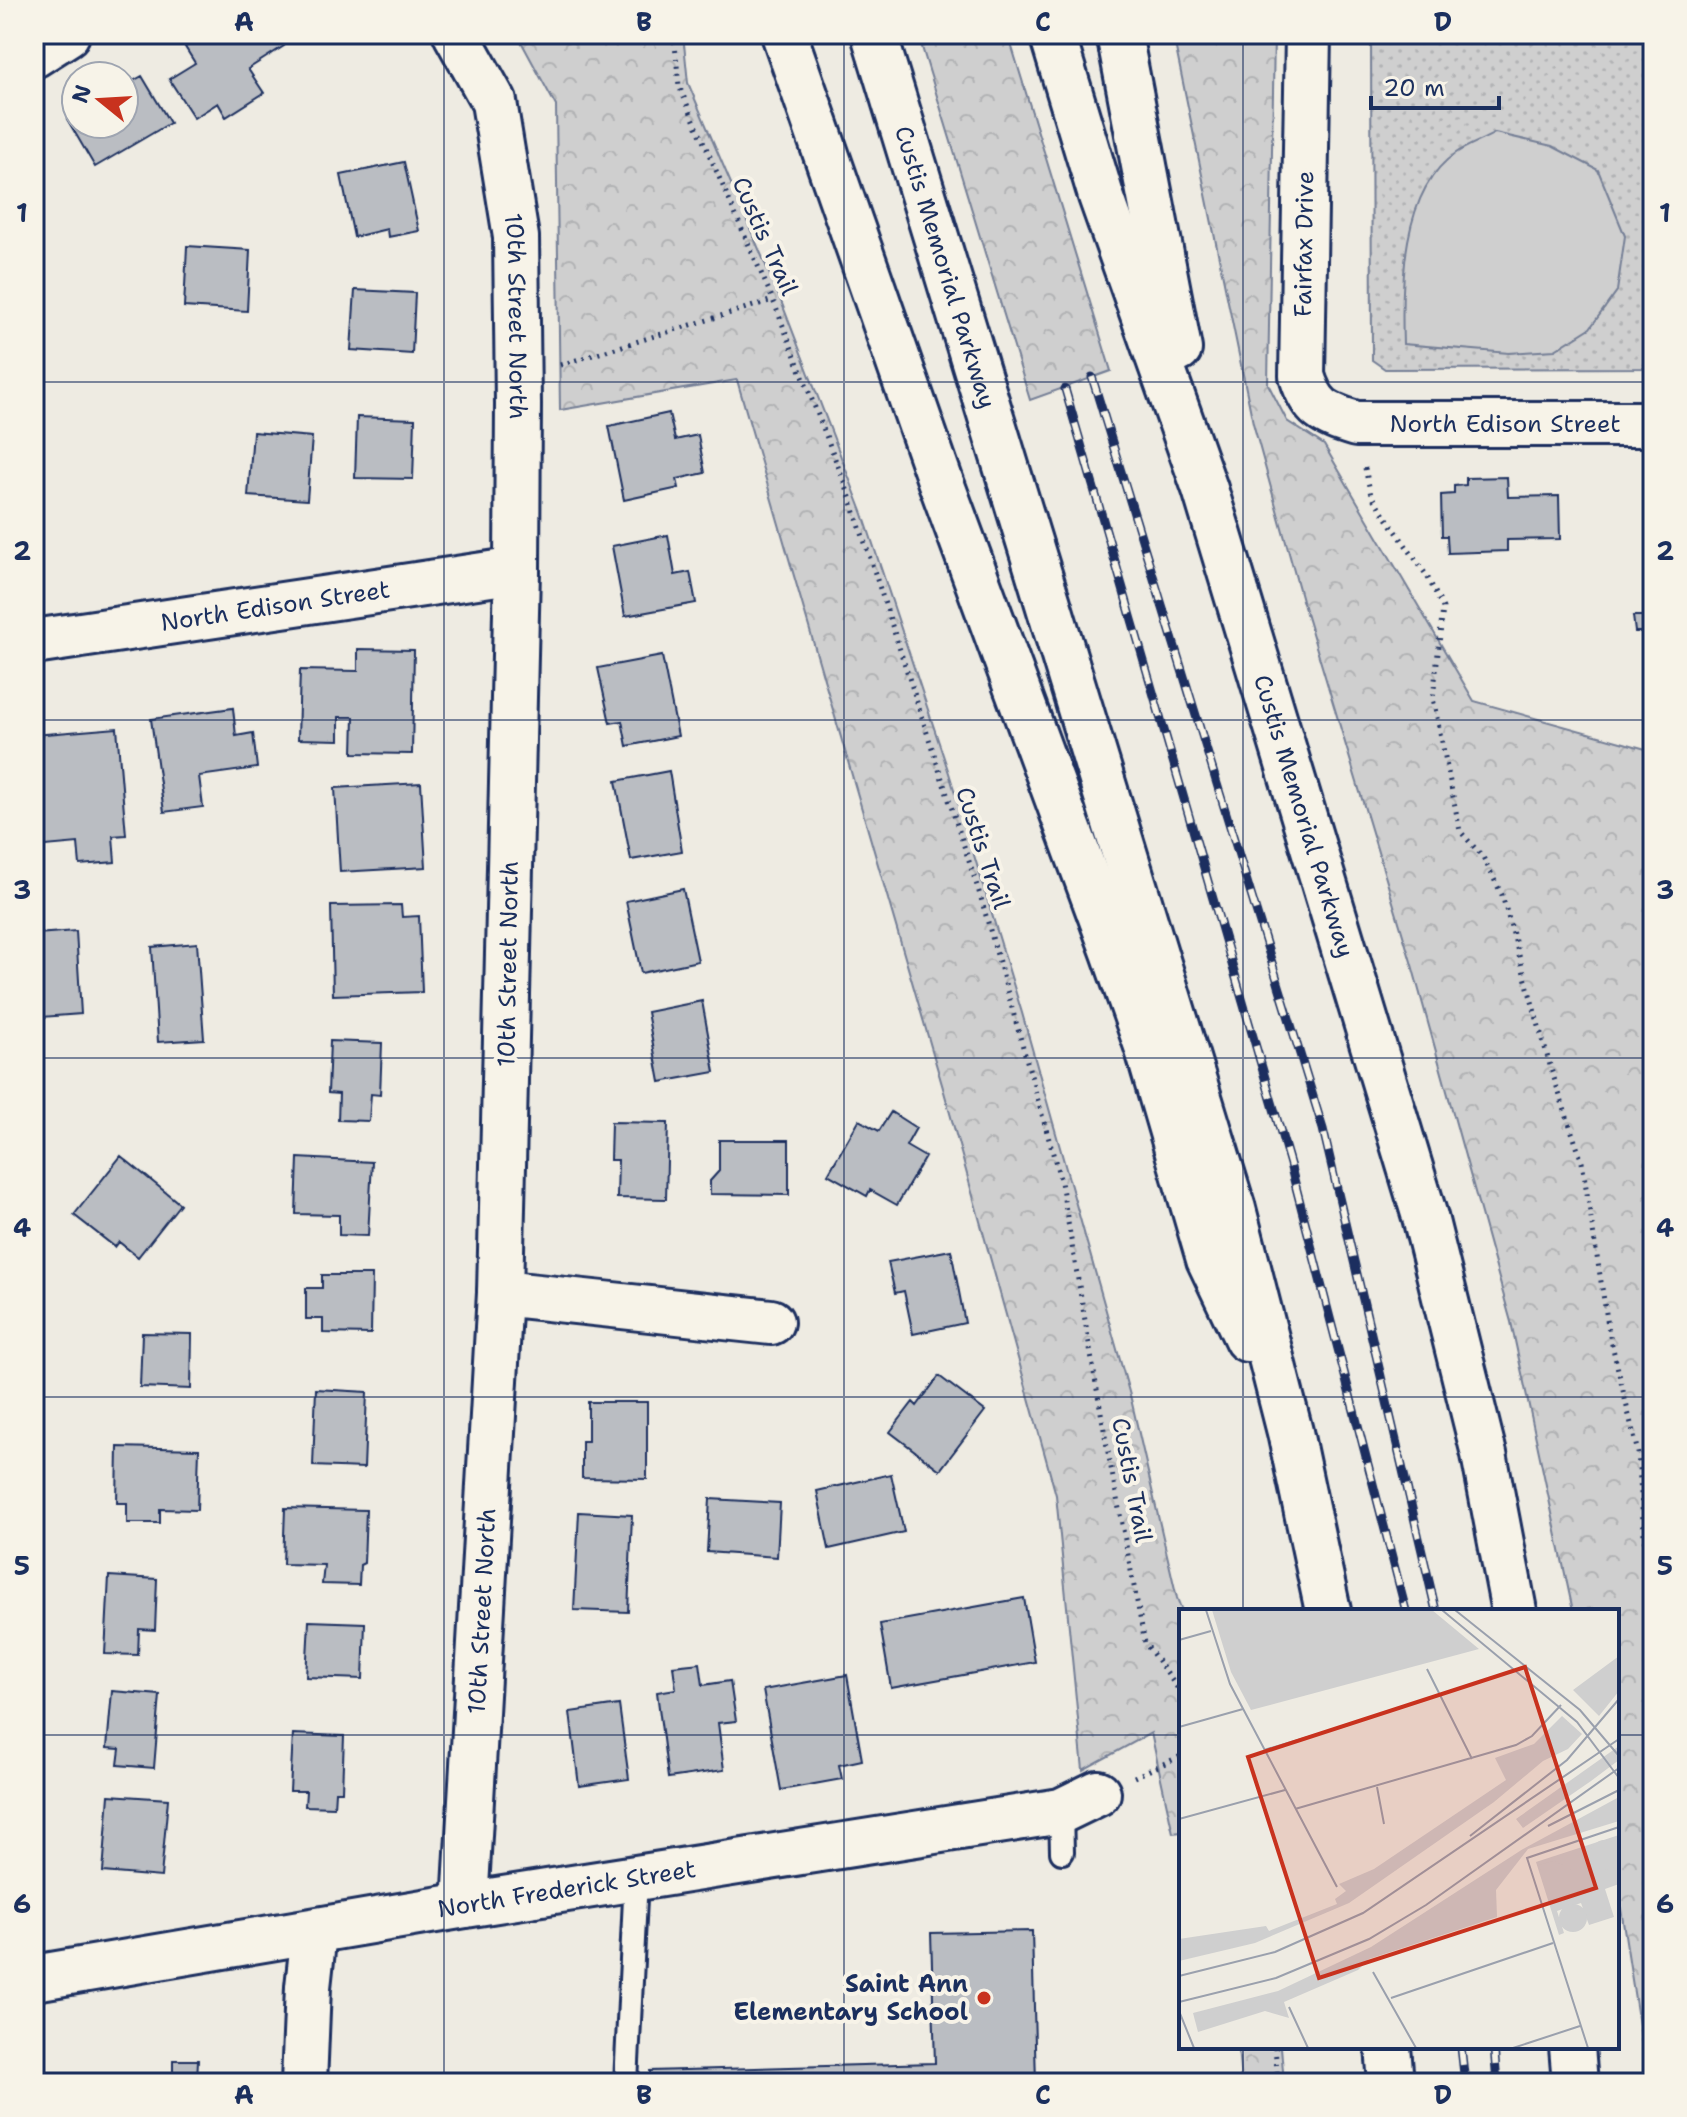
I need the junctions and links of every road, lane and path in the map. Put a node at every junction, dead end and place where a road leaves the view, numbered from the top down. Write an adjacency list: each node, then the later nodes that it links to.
1 (67, 34): 9 (main road)
2 (456, 34): 11 (main road, 10th Street North)
3 (674, 34): 10 (path, Custis Trail)
4 (784, 34): 19 (main road)
5 (874, 34): 19 (main road, Custis Memorial Parkway)
6 (1052, 34): 14 (main road, Custis Memorial Parkway)
7 (1119, 34): 14 (main road)
8 (1308, 34): 12 (main road, Fairfax Drive)
9 (34, 55)
10 (773, 300): 11 (path); 23 (path, Custis Trail)
11 (518, 377): 15 (main road, 10th Street North)
12 (1356, 424): 13 (main road, North Edison Street); 22 (path)
13 (1653, 424)
14 (1205, 489): 21 (main road, Custis Memorial Parkway)
15 (517, 570): 16 (main road, North Edison Street); 17 (main road, 10th Street North)
16 (34, 642)
17 (500, 1293): 18 (main road); 26 (main road, 10th Street North)
18 (771, 1322)
19 (1290, 1432): 20 (main road, Custis Memorial Parkway)
20 (1328, 1609)
21 (1514, 1609)
22 (1653, 1658)
23 (1179, 1690)
24 (1074, 1818): 25 (main road, North Frederick Street)
25 (636, 1878): 26 (main road, North Frederick Street); 33 (lane)
26 (465, 1905): 27 (main road, North Frederick Street)
27 (314, 1932): 28 (main road, North Frederick Street); 32 (main road)
28 (34, 1978)
29 (1275, 2049): 34 (path)
30 (1388, 2049): 35 (main road)
31 (1572, 2049): 36 (main road)
32 (304, 2083)
33 (626, 2083)
34 (1278, 2083)
35 (1391, 2083)
36 (1575, 2083)

